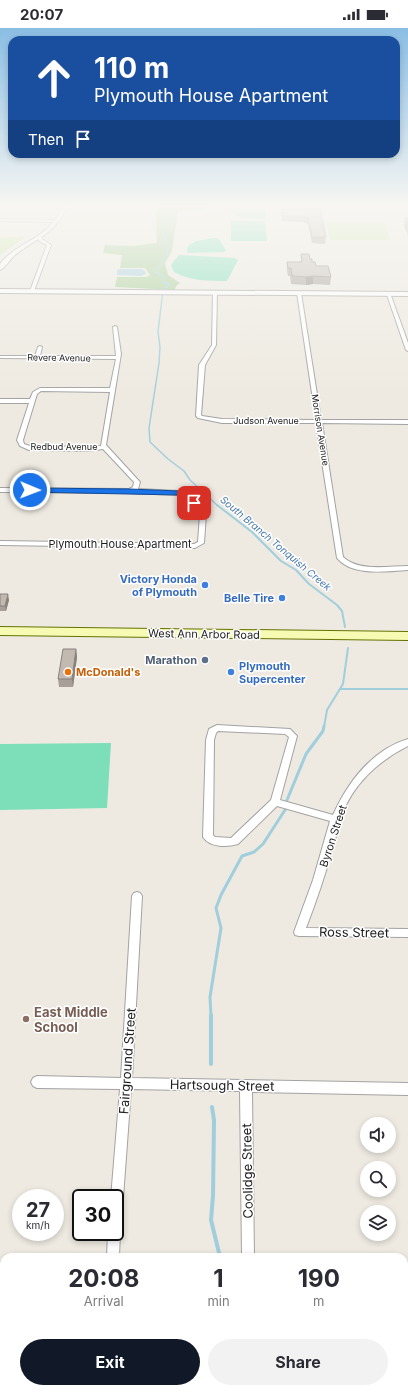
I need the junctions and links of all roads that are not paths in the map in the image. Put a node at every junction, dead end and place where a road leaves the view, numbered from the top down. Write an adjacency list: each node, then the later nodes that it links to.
1 (39, 271): 3 (street)
2 (0, 291): 3 (street)
3 (32, 291): 4 (street)
4 (215, 292): 5 (street); 17 (street, Judson Avenue)
5 (299, 293): 6 (street); 17 (street, Morrison Avenue)
6 (388, 293): 7 (street); 10 (street)
7 (408, 294)
8 (115, 328): 13 (street)
9 (40, 347): 12 (street)
10 (408, 350)
11 (0, 357): 12 (street, Revere Avenue)
12 (37, 357): 13 (street, Revere Avenue)
13 (118, 358): 14 (street)
14 (112, 390): 16 (street); 19 (street)
15 (0, 401): 16 (street)
16 (32, 401): 19 (street, Redbud Avenue)
17 (319, 421): 18 (street, Judson Avenue); 23 (street, Morrison Avenue)
18 (408, 422)
19 (104, 447): 21 (street)
20 (0, 490): 21 (street)
21 (130, 491): 22 (street, Plymouth House Apartment)
22 (0, 543)
23 (408, 568)
24 (0, 631): 25 (main road, West Ann Arbor Road)
25 (408, 636)
26 (408, 742): 28 (street, Byron Street)
27 (275, 802): 27 (street); 28 (street)
28 (336, 818): 30 (street, Byron Street)
29 (137, 896): 33 (street, Fairground Street)
30 (299, 932): 31 (street, Ross Street)
31 (408, 933)
32 (37, 1082): 33 (street, Hartsough Street)
33 (126, 1083): 34 (street, Hartsough Street); 36 (street, Fairground Street)
34 (246, 1085): 35 (street, Hartsough Street); 39 (street, Coolidge Street)
35 (408, 1089)
36 (118, 1189)
37 (114, 1241): 38 (street)
38 (113, 1253)
39 (248, 1253)

